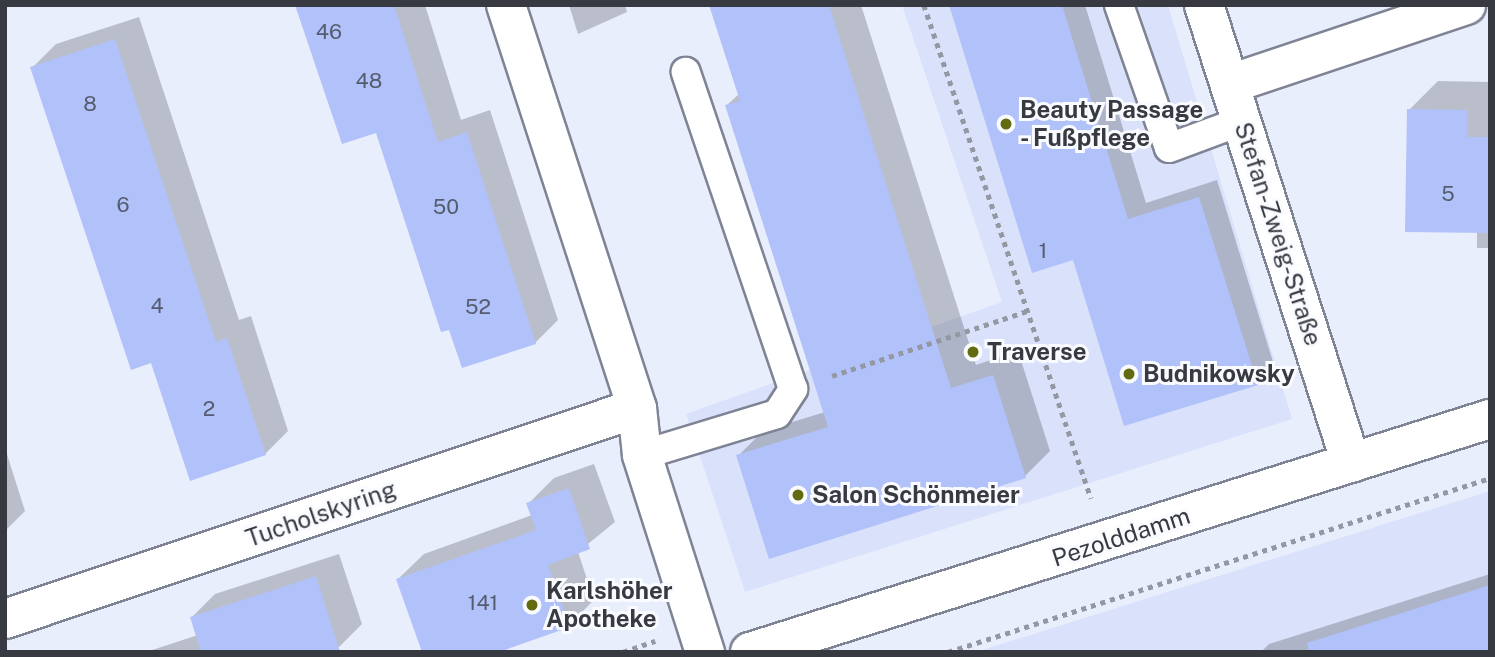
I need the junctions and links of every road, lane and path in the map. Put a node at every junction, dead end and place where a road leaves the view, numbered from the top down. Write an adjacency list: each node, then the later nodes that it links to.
1 (506, 5): 11 (street)
2 (924, 5): 9 (path)
3 (1119, 5): 8 (lane)
4 (1204, 5): 7 (street, Stefan-Zweig-Straße)
5 (1466, 5): 7 (street)
6 (686, 72): 10 (lane)
7 (1230, 84): 8 (street, Stefan-Zweig-Straße)
8 (1242, 121): 14 (street, Stefan-Zweig-Straße)
9 (1027, 311): 10 (path); 16 (path)
10 (793, 389): 13 (lane)
11 (637, 408): 13 (street); 17 (street, Tucholskyring)
12 (1490, 419): 14 (street, Pezolddamm)
13 (642, 455): 18 (street)
14 (1351, 463): 16 (street, Pezolddamm)
15 (1490, 478): 20 (path)
16 (1106, 543): 19 (street, Pezolddamm)
17 (5, 619)
18 (705, 652)
19 (750, 652)
20 (948, 652)

